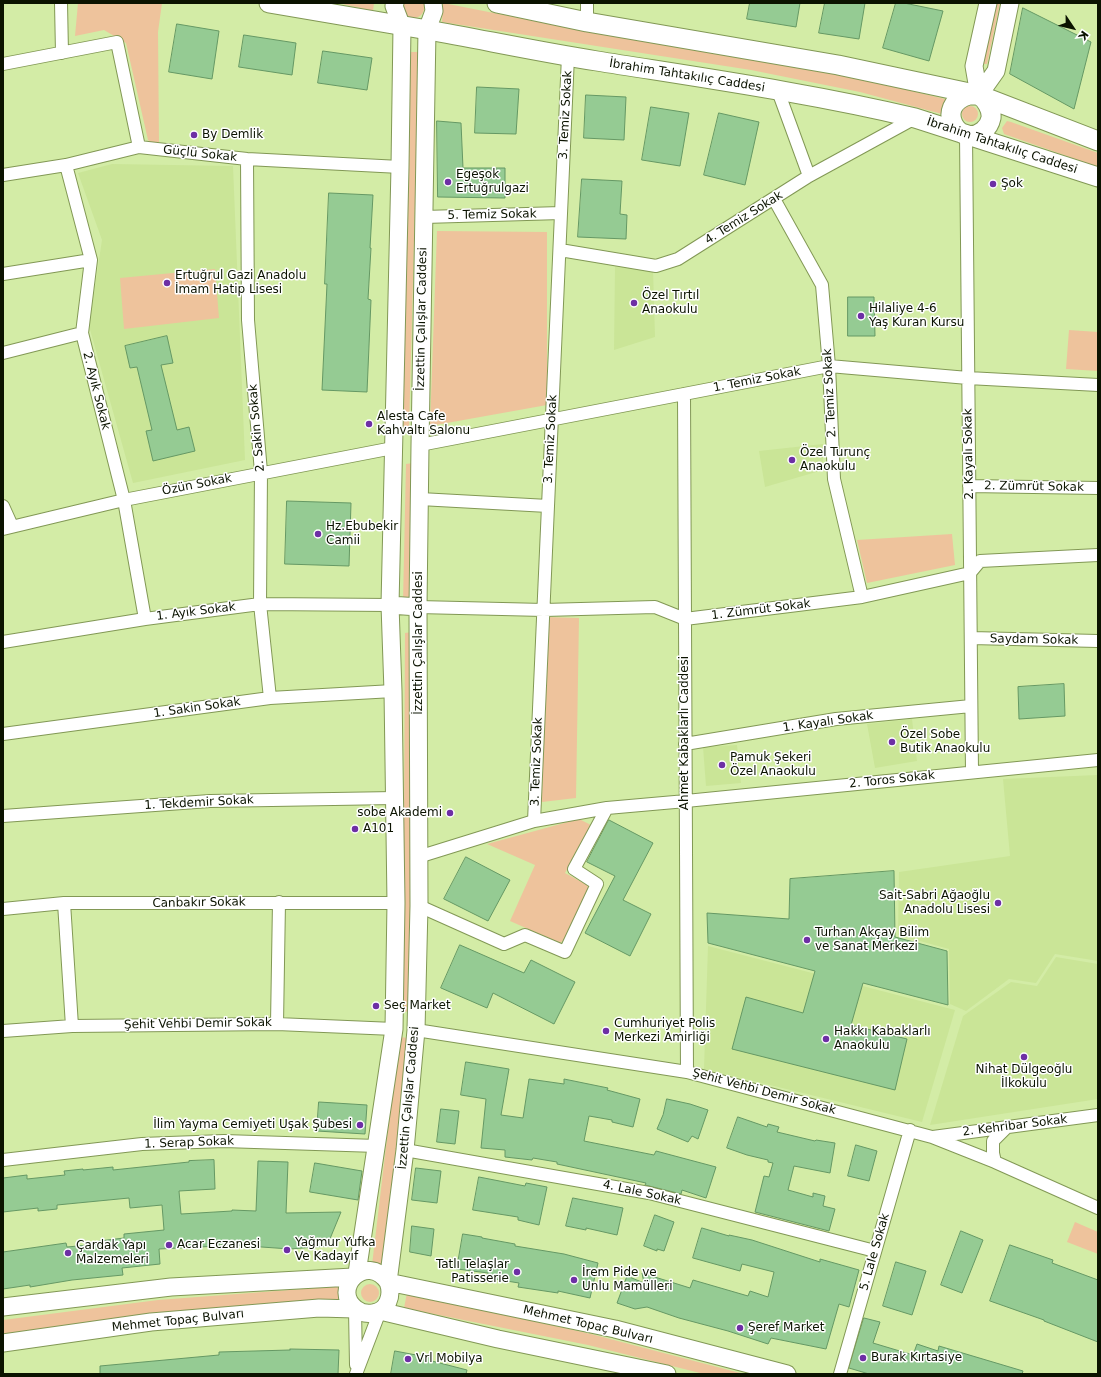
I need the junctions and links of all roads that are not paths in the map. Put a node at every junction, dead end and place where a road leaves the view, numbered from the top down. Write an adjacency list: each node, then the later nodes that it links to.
1 (61, 3): 12 (street)
2 (269, 3): 10 (main road, İbrahim Tahtakılıç Caddesi)
3 (395, 3): 10 (street, İzzettin Çalışlar Caddesi)
4 (433, 3): 11 (street, İzzettin Çalışlar Caddesi)
5 (497, 3): 9 (main road)
6 (587, 3): 9 (street)
7 (988, 3): 16 (street)
8 (1010, 3): 16 (street)
9 (586, 22): 16 (main road)
10 (402, 27): 11 (main road, İbrahim Tahtakılıç Caddesi); 23 (street, İzzettin Çalışlar Caddesi)
11 (427, 30): 13 (main road, İbrahim Tahtakılıç Caddesi); 29 (street, İzzettin Çalışlar Caddesi)
12 (62, 53): 14 (street); 20 (street)
13 (568, 56): 15 (main road, İbrahim Tahtakılıç Caddesi); 28 (street, 3. Temiz Sokak)
14 (3, 64)
15 (778, 91): 17 (main road, İbrahim Tahtakılıç Caddesi); 25 (street)
16 (979, 95): 18 (main road); 18 (main road); 19 (main road)
17 (915, 118): 18 (main road, İbrahim Tahtakılıç Caddesi); 25 (street, 4. Temiz Sokak)
18 (966, 135): 26 (main road, İbrahim Tahtakılıç Caddesi); 36 (street, 2. Kayalı Sokak)
19 (1098, 142)
20 (139, 148): 21 (street, Güçlü Sokak); 22 (street, Güçlü Sokak)
21 (247, 159): 23 (street, Güçlü Sokak); 42 (street, 2. Sakin Sokak)
22 (66, 165): 24 (street, Güçlü Sokak); 31 (street, 2. Ayık Sokak)
23 (400, 167): 41 (street, İzzettin Çalışlar Caddesi)
24 (3, 175)
25 (809, 176): 27 (street, 4. Temiz Sokak)
26 (1098, 176)
27 (774, 199): 30 (street, 4. Temiz Sokak); 35 (street, 2. Temiz Sokak)
28 (561, 213): 29 (street, 5. Temiz Sokak); 30 (street, 3. Temiz Sokak)
29 (424, 217): 40 (street, İzzettin Çalışlar Caddesi)
30 (560, 250): 39 (street, 3. Temiz Sokak)
31 (91, 260): 32 (street); 33 (street, 2. Ayık Sokak)
32 (3, 274)
33 (82, 333): 34 (street); 46 (street, 2. Ayık Sokak)
34 (3, 353)
35 (829, 366): 36 (street, 1. Temiz Sokak); 38 (street, 1. Temiz Sokak); 52 (street, 2. Temiz Sokak)
36 (968, 378): 37 (street, 1. Temiz Sokak); 43 (street, 2. Kayalı Sokak)
37 (1098, 385)
38 (684, 394): 39 (street, 1. Temiz Sokak); 58 (street, Ahmet Kabaklarlı Caddesi)
39 (552, 419): 40 (street, 1. Temiz Sokak); 48 (street, 3. Temiz Sokak)
40 (420, 445): 41 (street); 45 (street, İzzettin Çalışlar Caddesi)
41 (393, 448): 42 (street, Özün Sokak); 54 (street, İzzettin Çalışlar Caddesi)
42 (261, 472): 46 (street, Özün Sokak); 53 (street, 2. Sakin Sokak)
43 (969, 486): 44 (street, 2. Zümrüt Sokak); 51 (street, 2. Kayalı Sokak)
44 (1098, 488)
45 (420, 499): 48 (street); 55 (street, İzzettin Çalışlar Caddesi)
46 (124, 500): 49 (street, Özün Sokak); 57 (street, 2. Ayık Sokak)
47 (3, 506): 49 (street)
48 (548, 506): 56 (street, 3. Temiz Sokak)
49 (8, 527)
50 (1098, 555): 51 (street, 1. Zümrüt Sokak)
51 (970, 573): 52 (street, 1. Zümrüt Sokak); 59 (street, 2. Kayalı Sokak)
52 (862, 597): 58 (street, 1. Zümrüt Sokak)
53 (260, 604): 54 (street, 1. Ayık Sokak); 57 (street, 1. Ayık Sokak); 63 (street, 2. Sakin Sokak)
54 (390, 605): 55 (street); 62 (street, İzzettin Çalışlar Caddesi)
55 (418, 607): 56 (street, 1. Zümrüt Sokak); 74 (street, İzzettin Çalışlar Caddesi)
56 (544, 610): 58 (street, 1. Zümrüt Sokak); 73 (street, 3. Temiz Sokak)
57 (145, 619): 61 (street, 1. Ayık Sokak)
58 (685, 619): 66 (street, Ahmet Kabaklarlı Caddesi)
59 (971, 638): 60 (street, Saydam Sokak); 64 (street, 2. Kayalı Sokak)
60 (1098, 641)
61 (3, 642)
62 (393, 691): 63 (street, 1. Sakin Sokak); 69 (street, İzzettin Çalışlar Caddesi)
63 (270, 698): 65 (street, 1. Sakin Sokak)
64 (972, 706): 66 (street, 1. Kayalı Sokak); 68 (street, 2. Kayalı Sokak)
65 (3, 734)
66 (685, 744): 70 (street, Ahmet Kabaklarlı Caddesi)
67 (1098, 760): 68 (street, 2. Toros Sokak)
68 (972, 772): 70 (street, 2. Toros Sokak)
69 (395, 798): 72 (street, 1. Tekdemir Sokak); 77 (street, İzzettin Çalışlar Caddesi)
70 (686, 801): 71 (street, 2. Toros Sokak); 85 (street, Ahmet Kabaklarlı Caddesi)
71 (606, 808): 73 (street, 2. Toros Sokak); 78 (street)
72 (3, 816)
73 (534, 821): 74 (street, 2. Toros Sokak)
74 (418, 856): 78 (street, İzzettin Çalışlar Caddesi)
75 (279, 902): 76 (street, Canbakır Sokak); 77 (street, Canbakır Sokak); 80 (street)
76 (64, 903): 79 (street, Canbakır Sokak); 81 (street)
77 (396, 903): 82 (street, İzzettin Çalışlar Caddesi)
78 (419, 906): 83 (street, İzzettin Çalışlar Caddesi)
79 (3, 909)
80 (278, 1024): 81 (street, Şehit Vehbi Demir Sokak); 82 (street, Şehit Vehbi Demir Sokak)
81 (72, 1026): 84 (street, Şehit Vehbi Demir Sokak)
82 (394, 1029): 83 (street); 90 (street, İzzettin Çalışlar Caddesi)
83 (416, 1030): 85 (street, Şehit Vehbi Demir Sokak); 91 (street, İzzettin Çalışlar Caddesi)
84 (3, 1031)
85 (687, 1072): 88 (street, Şehit Vehbi Demir Sokak)
86 (1098, 1115): 87 (street, 2. Kehribar Sokak)
87 (1007, 1127): 89 (street, 2. Kehribar Sokak); 93 (street)
88 (910, 1130): 89 (street, Şehit Vehbi Demir Sokak); 95 (street, 5. Lale Sokak)
89 (932, 1137): 93 (street, Şehit Vehbi Demir Sokak)
90 (377, 1146): 92 (street, 1. Serap Sokak); 96 (street, İzzettin Çalışlar Caddesi)
91 (405, 1150): 95 (street, 4. Lale Sokak); 97 (street, İzzettin Çalışlar Caddesi)
92 (3, 1160)
93 (996, 1162): 94 (street, Şehit Vehbi Demir Sokak)
94 (1098, 1208)
95 (875, 1251): 105 (street, 5. Lale Sokak)
96 (355, 1275): 97 (street); 98 (street); 99 (street)
97 (388, 1282): 100 (street); 104 (street, Mehmet Topaç Bulvarı)
98 (3, 1307)
99 (355, 1308): 100 (street); 101 (street, Mehmet Topaç Bulvarı); 102 (street)
100 (380, 1311): 102 (street); 103 (street)
101 (3, 1343)
102 (356, 1373)
103 (667, 1374)
104 (787, 1374)
105 (840, 1374)

